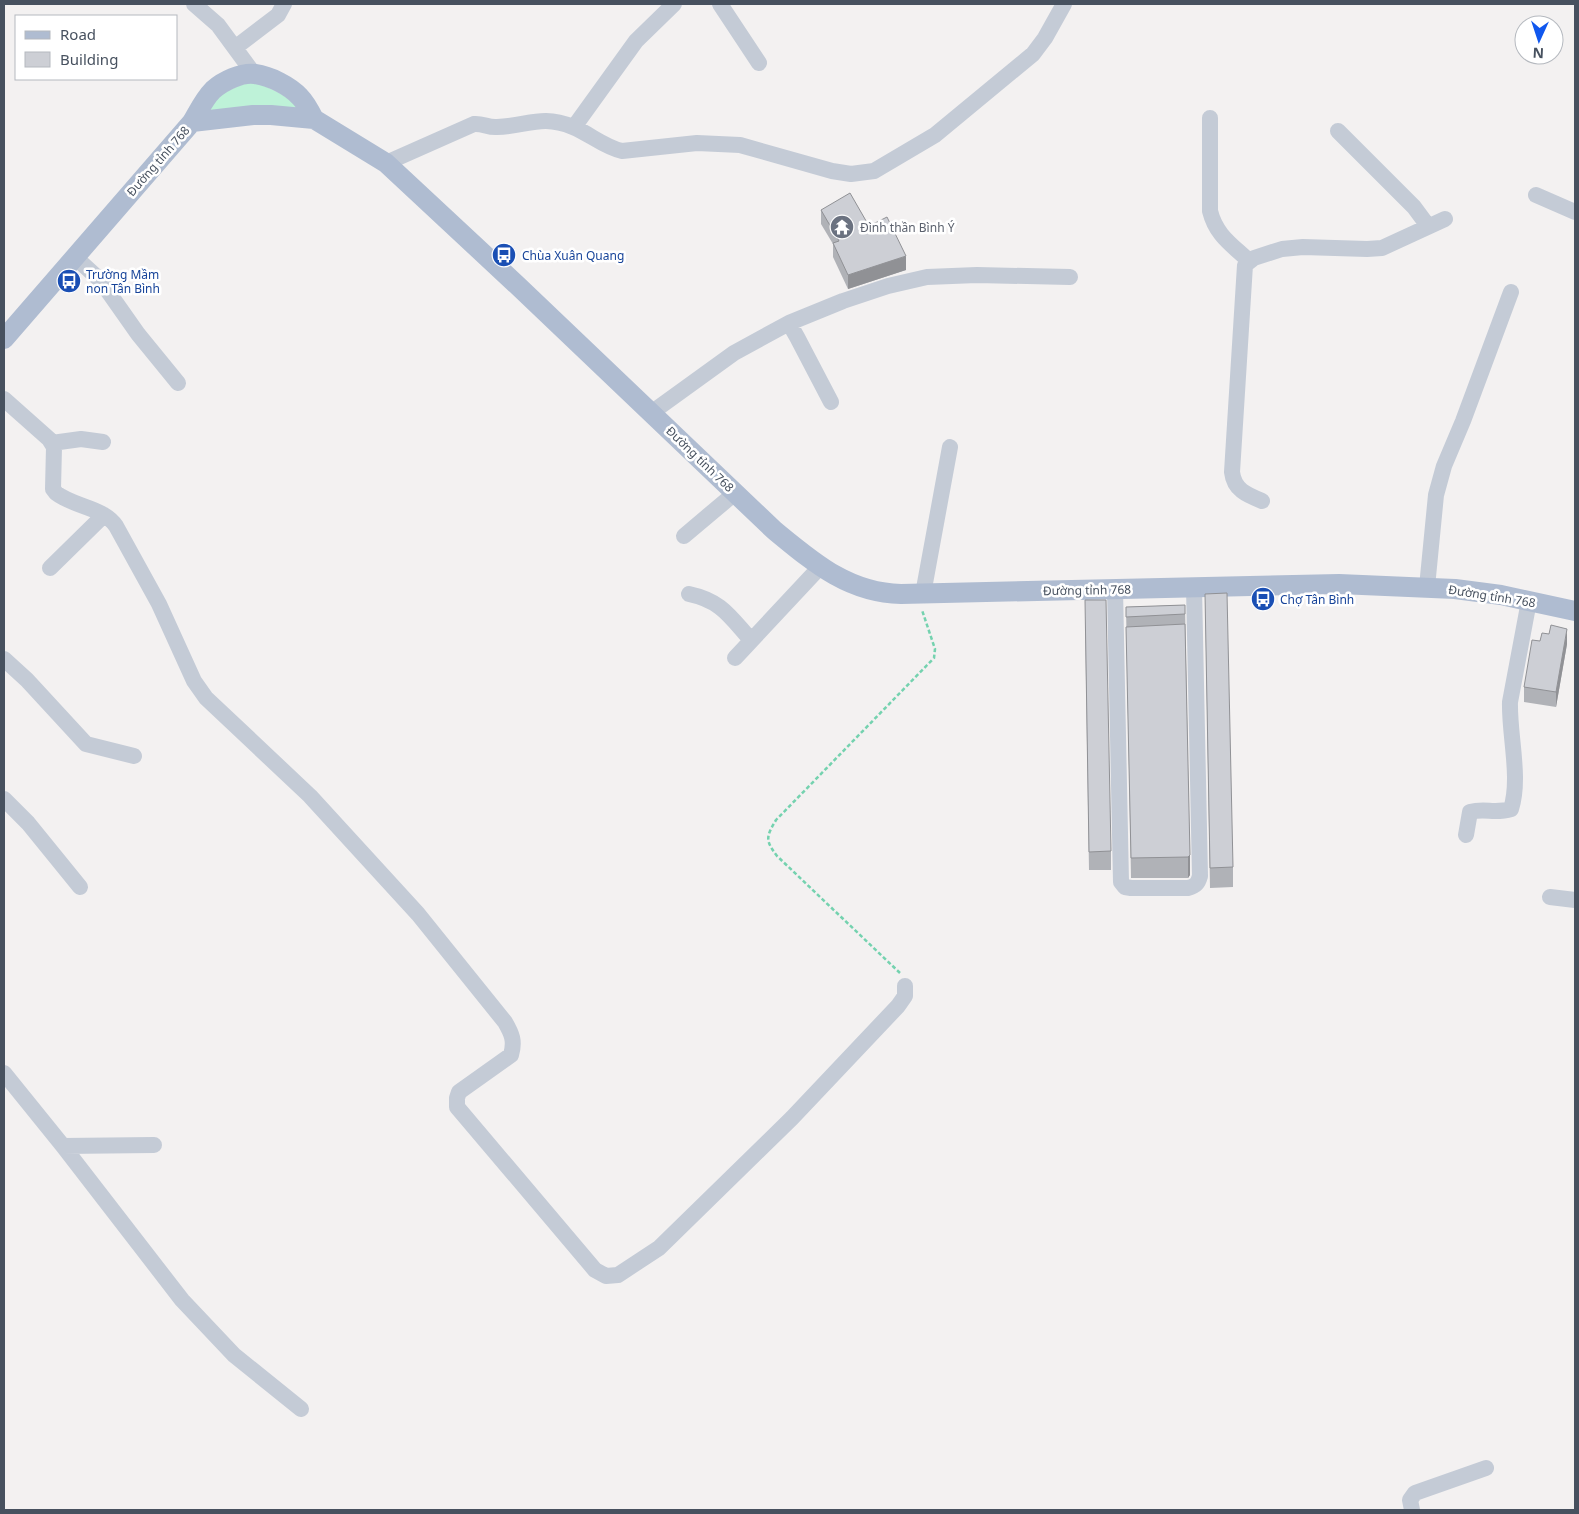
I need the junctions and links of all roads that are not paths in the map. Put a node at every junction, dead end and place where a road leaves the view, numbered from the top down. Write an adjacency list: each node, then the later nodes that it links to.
1 (194, 4): 6 (street)
2 (284, 4): 6 (street)
3 (674, 4): 12 (street)
4 (720, 4): 7 (street)
5 (1064, 4): 12 (street)
6 (236, 48): 8 (street)
7 (759, 63)
8 (254, 74): 10 (main road); 11 (main road)
9 (1210, 118): 20 (street)
10 (314, 119): 11 (main road, Đường tỉnh 768); 14 (main road, Đường tỉnh 768)
11 (192, 122): 19 (main road, Đường tỉnh 768)
12 (574, 127): 14 (street)
13 (1338, 131): 18 (street)
14 (386, 163): 28 (main road, Đường tỉnh 768)
15 (1536, 195): 16 (street)
16 (1575, 212)
17 (1445, 219): 18 (street)
18 (1428, 226): 20 (street)
19 (75, 257): 24 (main road, Đường tỉnh 768); 25 (street)
20 (1249, 260): 33 (street)
21 (1070, 277): 23 (street)
22 (1511, 292): 39 (street)
23 (789, 323): 27 (street); 28 (street)
24 (4, 339)
25 (178, 383)
26 (4, 399): 30 (street)
27 (831, 402)
28 (651, 413): 32 (main road, Đường tỉnh 768)
29 (103, 442): 30 (street)
30 (52, 443): 34 (street)
31 (950, 447): 42 (street)
32 (735, 493): 35 (street); 36 (main road, Đường tỉnh 768)
33 (1262, 501)
34 (104, 515): 37 (street); 58 (street)
35 (684, 536)
36 (820, 567): 42 (main road, Đường tỉnh 768); 49 (street)
37 (50, 568)
38 (1194, 587): 39 (main road, Đường tỉnh 768); 40 (main road, Đường tỉnh 768); 45 (street)
39 (1427, 587): 43 (main road, Đường tỉnh 768)
40 (1115, 589): 42 (main road, Đường tỉnh 768); 48 (street)
41 (689, 594): 49 (street)
42 (920, 594)
43 (1529, 601): 44 (main road, Đường tỉnh 768); 54 (street)
44 (1575, 611)
45 (1196, 634): 46 (street); 48 (street)
46 (1176, 635)
47 (1136, 637): 48 (street)
48 (1116, 638)
49 (752, 640): 50 (street)
50 (735, 658)
51 (4, 659): 52 (street)
52 (134, 756)
53 (4, 799): 55 (street)
54 (1466, 835)
55 (80, 887)
56 (1550, 897): 57 (street)
57 (1575, 900)
58 (905, 986)
59 (4, 1073): 60 (street)
60 (63, 1146): 61 (street); 62 (street)
61 (154, 1146)
62 (300, 1409)
63 (1486, 1468): 64 (street)
64 (1412, 1510)

